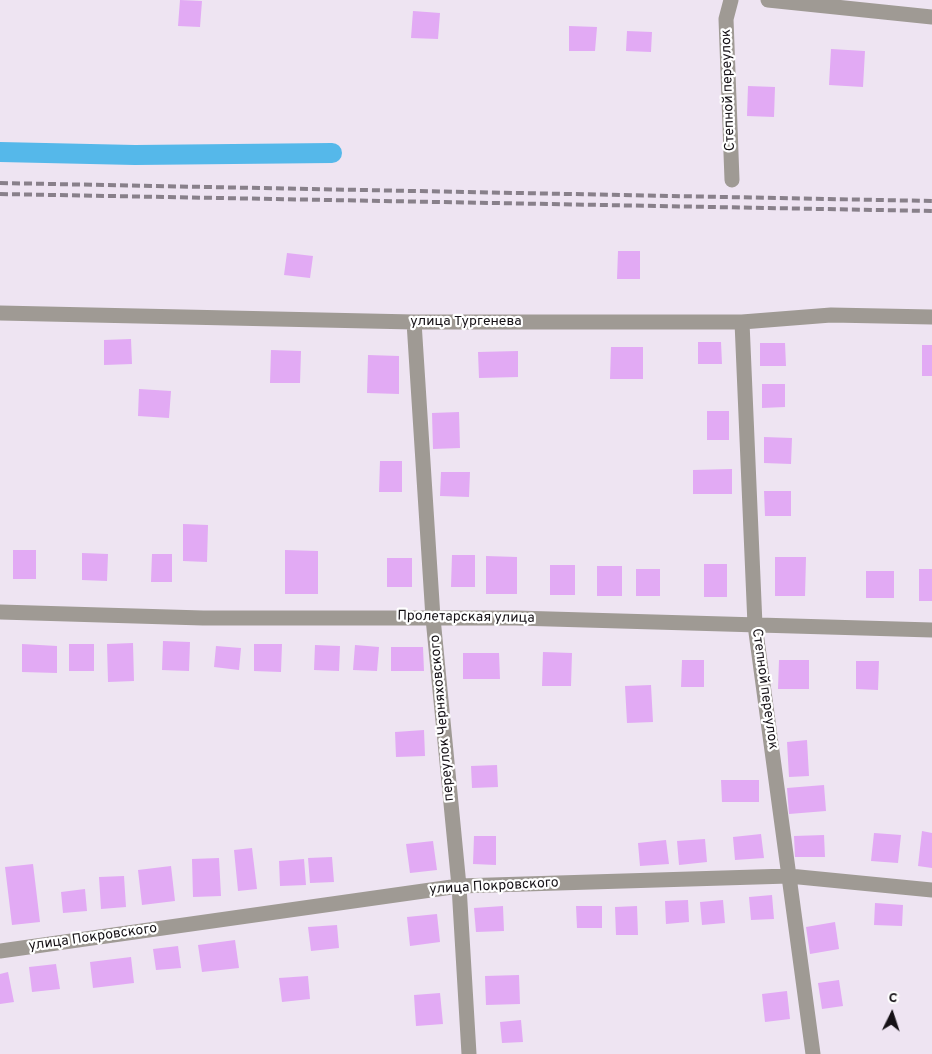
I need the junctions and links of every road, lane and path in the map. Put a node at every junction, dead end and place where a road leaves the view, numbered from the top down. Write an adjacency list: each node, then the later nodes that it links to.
1 (731, 0): 4 (street, Степной переулок)
2 (768, 0): 3 (street)
3 (932, 17)
4 (732, 180)
5 (0, 313): 7 (street, улица Тургенева)
6 (932, 318): 8 (street, улица Тургенева)
7 (414, 322): 8 (street, улица Тургенева); 10 (street, переулок Черняховского)
8 (742, 322): 11 (street, Степной переулок)
9 (0, 612): 10 (street, Пролетарская улица)
10 (433, 618): 11 (street, Пролетарская улица); 14 (street, переулок Черняховского)
11 (754, 625): 12 (street, Пролетарская улица); 13 (street, Степной переулок)
12 (932, 630)
13 (789, 876): 14 (street, улица Покровского); 15 (street, улица Покровского); 18 (street, Степной переулок)
14 (459, 886): 16 (street, улица Покровского); 17 (street, переулок Черняховского)
15 (932, 890)
16 (0, 951)
17 (469, 1054)
18 (813, 1054)

